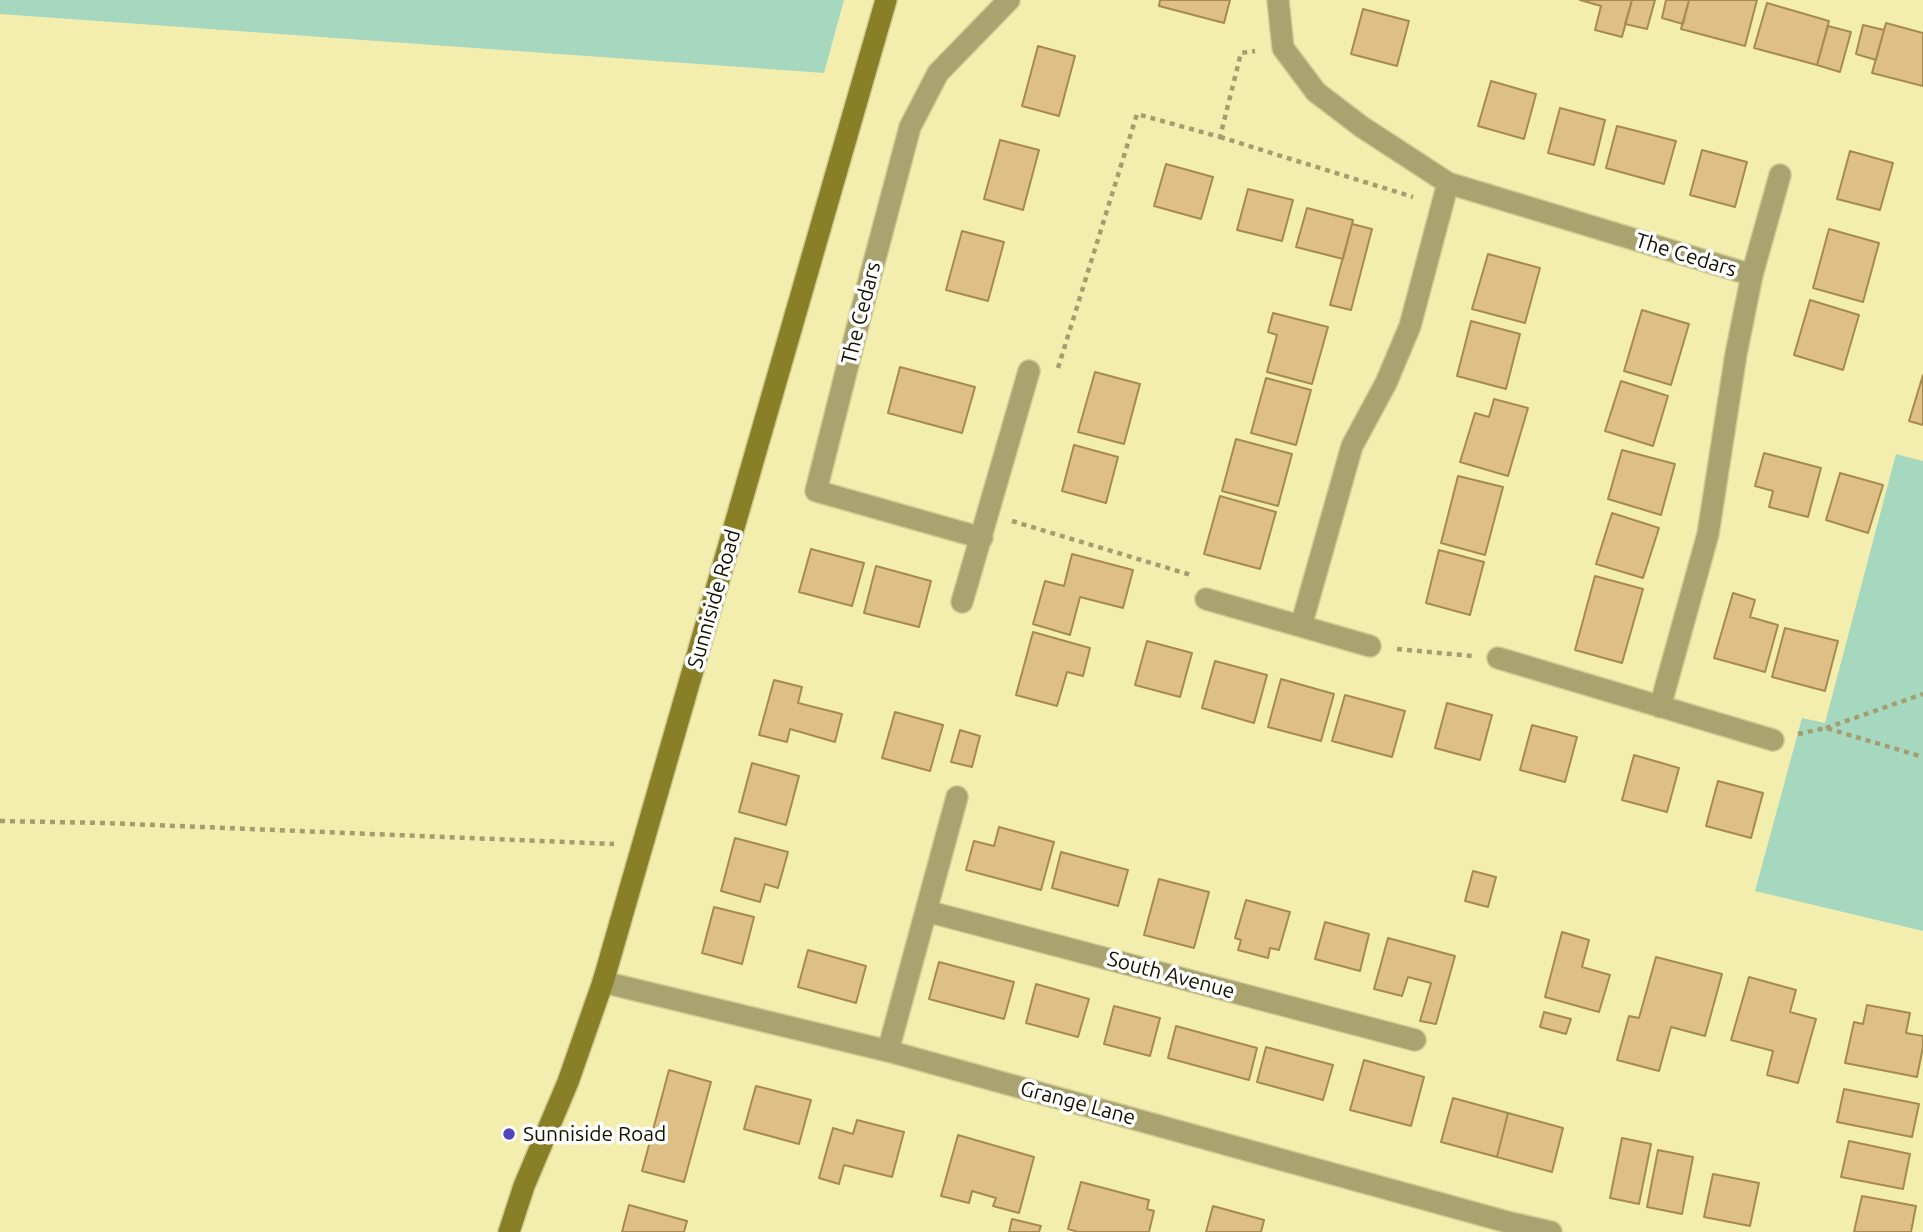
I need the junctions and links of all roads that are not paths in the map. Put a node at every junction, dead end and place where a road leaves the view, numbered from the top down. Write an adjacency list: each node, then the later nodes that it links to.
1 (886, 0): 18 (main road, Sunniside Road)
2 (1009, 0): 8 (street, The Cedars)
3 (1278, 0): 5 (street, The Cedars)
4 (1780, 175): 6 (street)
5 (1448, 183): 6 (street, The Cedars); 11 (street)
6 (1752, 275): 14 (street, The Cedars)
7 (1029, 371): 8 (street)
8 (982, 538): 10 (street)
9 (1206, 599): 11 (street)
10 (962, 602)
11 (1301, 626): 12 (street)
12 (1370, 646)
13 (1498, 658): 14 (street)
14 (1660, 707): 15 (street)
15 (1773, 740)
16 (957, 797): 17 (street)
17 (926, 911): 19 (street, South Avenue); 20 (street)
18 (603, 982): 20 (street, Grange Lane); 21 (main road, Sunniside Road)
19 (1415, 1040)
20 (888, 1051): 22 (street, Grange Lane)
21 (509, 1232)
22 (1551, 1232)

